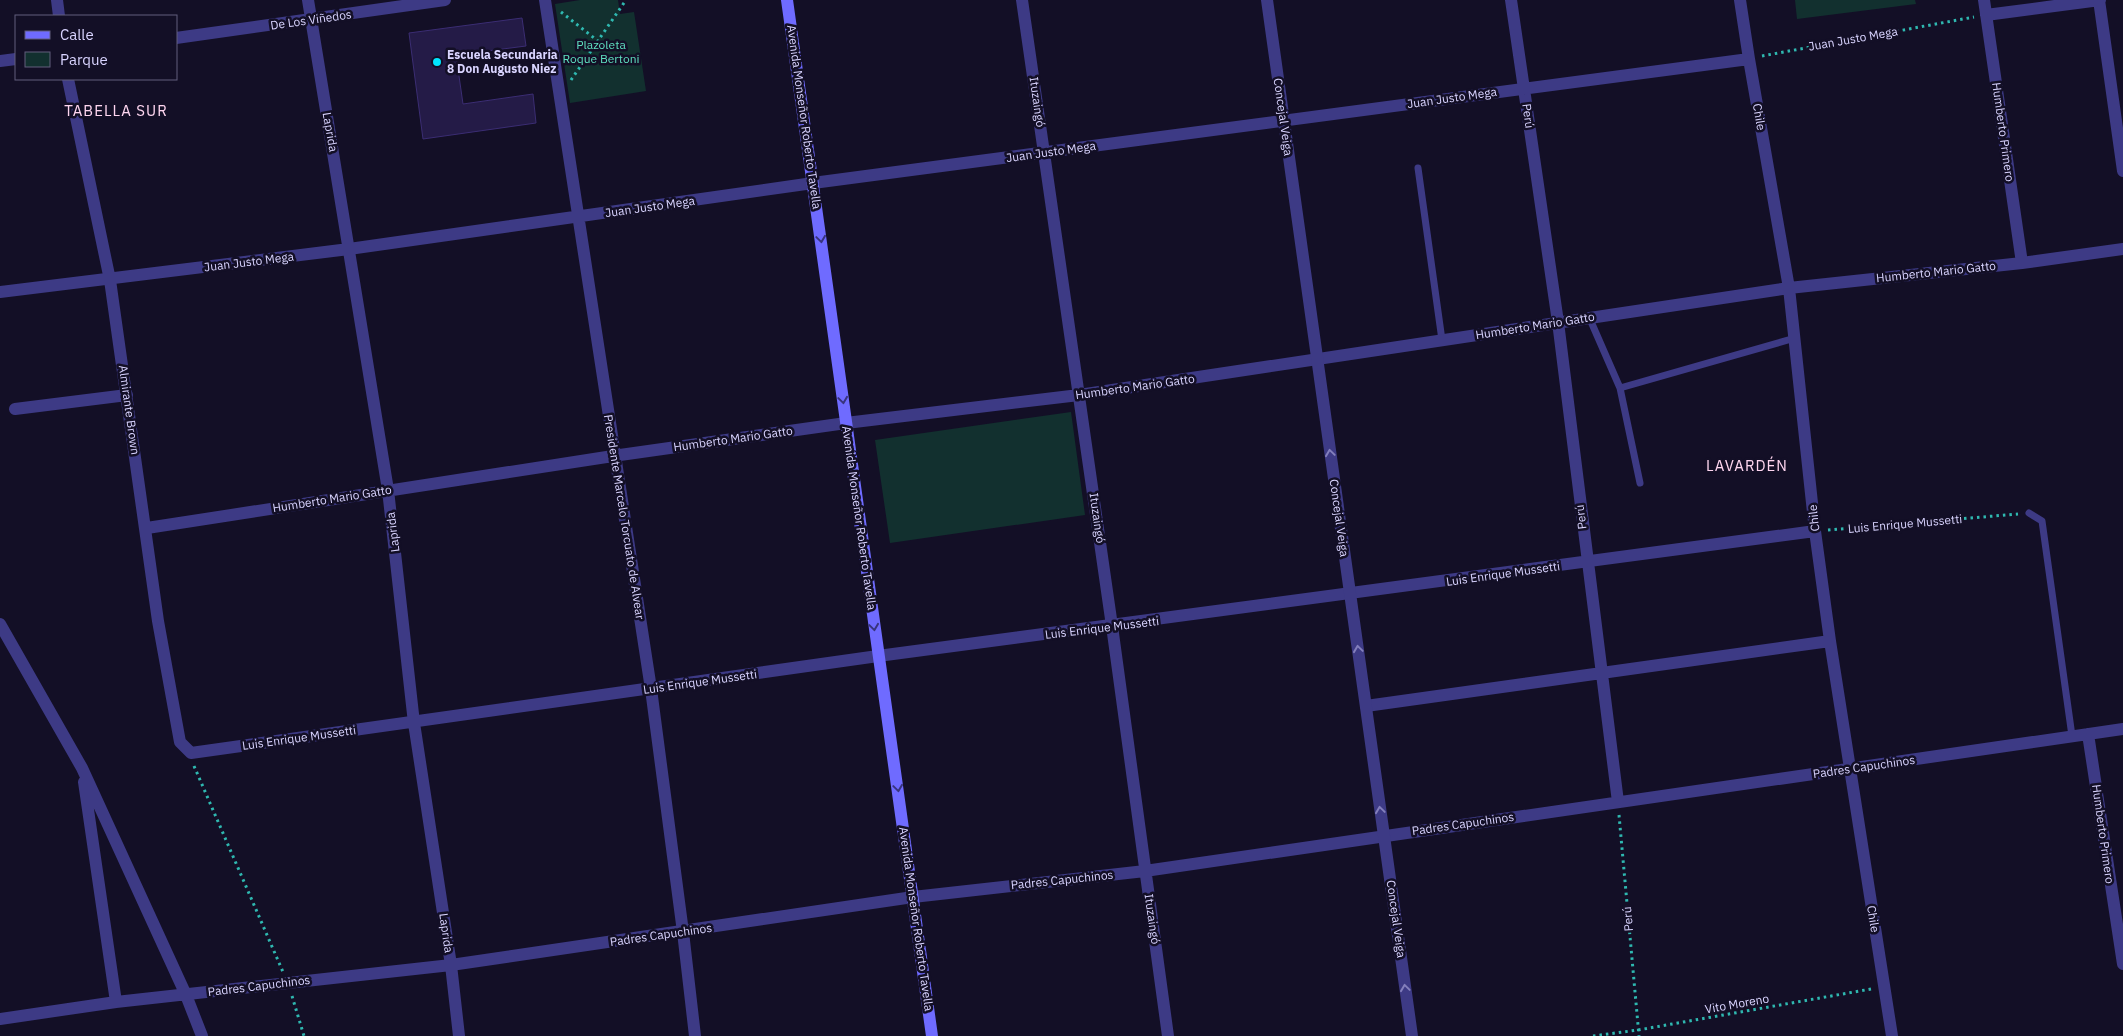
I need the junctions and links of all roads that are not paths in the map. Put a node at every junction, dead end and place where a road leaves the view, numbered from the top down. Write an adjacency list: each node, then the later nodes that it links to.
1 (57, 0): 12 (street)
2 (308, 0): 14 (street, Laprida)
3 (445, 0): 14 (street, De Los Viñedos)
4 (545, 0): 26 (street, Presidente Marcelo Torcuato de Alvear)
5 (787, 0): 25 (main road, Avenida Monseñor Roberto Tavella)
6 (1022, 0): 22 (street, Ituzaingó)
7 (1267, 0): 21 (street, Concejal Veiga)
8 (1511, 0): 20 (street, Perú)
9 (1740, 0): 16 (street, Chile)
10 (1984, 0): 13 (street, Humberto Primero)
11 (2099, 0): 13 (street); 24 (street)
12 (58, 15)
13 (1986, 15): 29 (street, Humberto Primero)
14 (311, 20): 15 (street, De Los Viñedos); 27 (street, Laprida)
15 (178, 38)
16 (1749, 58): 20 (street, Juan Justo Mega); 31 (street, Chile)
17 (15, 59): 18 (street)
18 (0, 61)
19 (68, 80): 30 (street, Almirante Brown)
20 (1525, 88): 21 (street, Juan Justo Mega); 34 (street, Perú)
21 (1284, 121): 22 (street, Juan Justo Mega); 37 (street, Concejal Veiga)
22 (1044, 153): 25 (street, Juan Justo Mega); 40 (street, Ituzaingó)
23 (1418, 168): 36 (lane)
24 (2123, 171)
25 (813, 183): 26 (street, Juan Justo Mega); 42 (main road, Avenida Monseñor Roberto Tavella, one-way to 42)
26 (580, 217): 27 (street, Juan Justo Mega); 43 (street, Presidente Marcelo Torcuato de Alvear)
27 (350, 249): 30 (street, Juan Justo Mega); 45 (street, Laprida)
28 (2123, 249): 29 (street, Humberto Mario Gatto)
29 (2022, 263): 31 (street, Humberto Mario Gatto)
30 (110, 280): 32 (street, Juan Justo Mega); 39 (street, Almirante Brown)
31 (1789, 288): 33 (street, Humberto Mario Gatto); 35 (street, Chile)
32 (0, 292)
33 (1589, 317): 34 (street, Humberto Mario Gatto); 38 (lane)
34 (1558, 322): 36 (street, Humberto Mario Gatto); 49 (street, Perú)
35 (1794, 338): 38 (lane); 48 (street, Chile)
36 (1442, 340): 37 (street, Humberto Mario Gatto)
37 (1317, 360): 40 (street, Humberto Mario Gatto); 50 (street, Concejal Veiga, one-way to 37)
38 (1620, 388): 44 (lane)
39 (127, 395): 41 (street); 47 (street, Almirante Brown)
40 (1079, 395): 42 (street, Humberto Mario Gatto); 52 (street, Ituzaingó)
41 (15, 410)
42 (846, 423): 43 (street, Humberto Mario Gatto); 54 (main road, Avenida Monseñor Roberto Tavella, one-way to 54)
43 (613, 456): 45 (street, Humberto Mario Gatto); 56 (street, Presidente Marcelo Torcuato de Alvear)
44 (1640, 483)
45 (388, 490): 47 (street, Humberto Mario Gatto); 58 (street, Laprida)
46 (2029, 513): 61 (lane)
47 (146, 528): 62 (street, Almirante Brown)
48 (1815, 531): 49 (street, Luis Enrique Mussetti); 53 (street, Chile)
49 (1587, 563): 50 (street, Luis Enrique Mussetti); 55 (street, Perú)
50 (1350, 595): 52 (street, Luis Enrique Mussetti); 57 (street, Concejal Veiga, one-way to 50)
51 (0, 624): 63 (street)
52 (1112, 626): 54 (street, Luis Enrique Mussetti); 67 (street, Ituzaingó)
53 (1830, 641): 55 (street); 64 (street, Chile)
54 (878, 656): 56 (street, Luis Enrique Mussetti); 68 (main road, Avenida Monseñor Roberto Tavella, one-way to 68)
55 (1601, 673): 57 (street); 65 (street, Perú)
56 (651, 689): 58 (street, Luis Enrique Mussetti); 69 (street, Presidente Marcelo Torcuato de Alvear)
57 (1366, 706): 66 (street, Concejal Veiga, one-way to 57)
58 (414, 723): 62 (street, Luis Enrique Mussetti); 71 (street, Laprida)
59 (2123, 729): 60 (street, Padres Capuchinos)
60 (2088, 734): 61 (street, Padres Capuchinos); 70 (street, Humberto Primero)
61 (2072, 736): 64 (street, Padres Capuchinos)
62 (180, 742)
63 (82, 768): 72 (street); 73 (street)
64 (1849, 769): 65 (street, Padres Capuchinos); 81 (street, Chile)
65 (1618, 802): 66 (street, Padres Capuchinos)
66 (1384, 836): 67 (street, Padres Capuchinos); 80 (street, Concejal Veiga, one-way to 66)
67 (1145, 871): 68 (street, Padres Capuchinos); 79 (street, Ituzaingó)
68 (913, 897): 69 (street, Padres Capuchinos); 78 (main road, Avenida Monseñor Roberto Tavella)
69 (683, 932): 71 (street, Padres Capuchinos); 77 (street, Presidente Marcelo Torcuato de Alvear)
70 (2123, 964)
71 (451, 965): 72 (street, Padres Capuchinos); 76 (street, Laprida)
72 (186, 995): 73 (street, Padres Capuchinos); 75 (street)
73 (116, 1002): 74 (street, Padres Capuchinos)
74 (0, 1019)
75 (202, 1036)
76 (459, 1036)
77 (695, 1036)
78 (932, 1036)
79 (1168, 1036)
80 (1412, 1036)
81 (1892, 1036)

